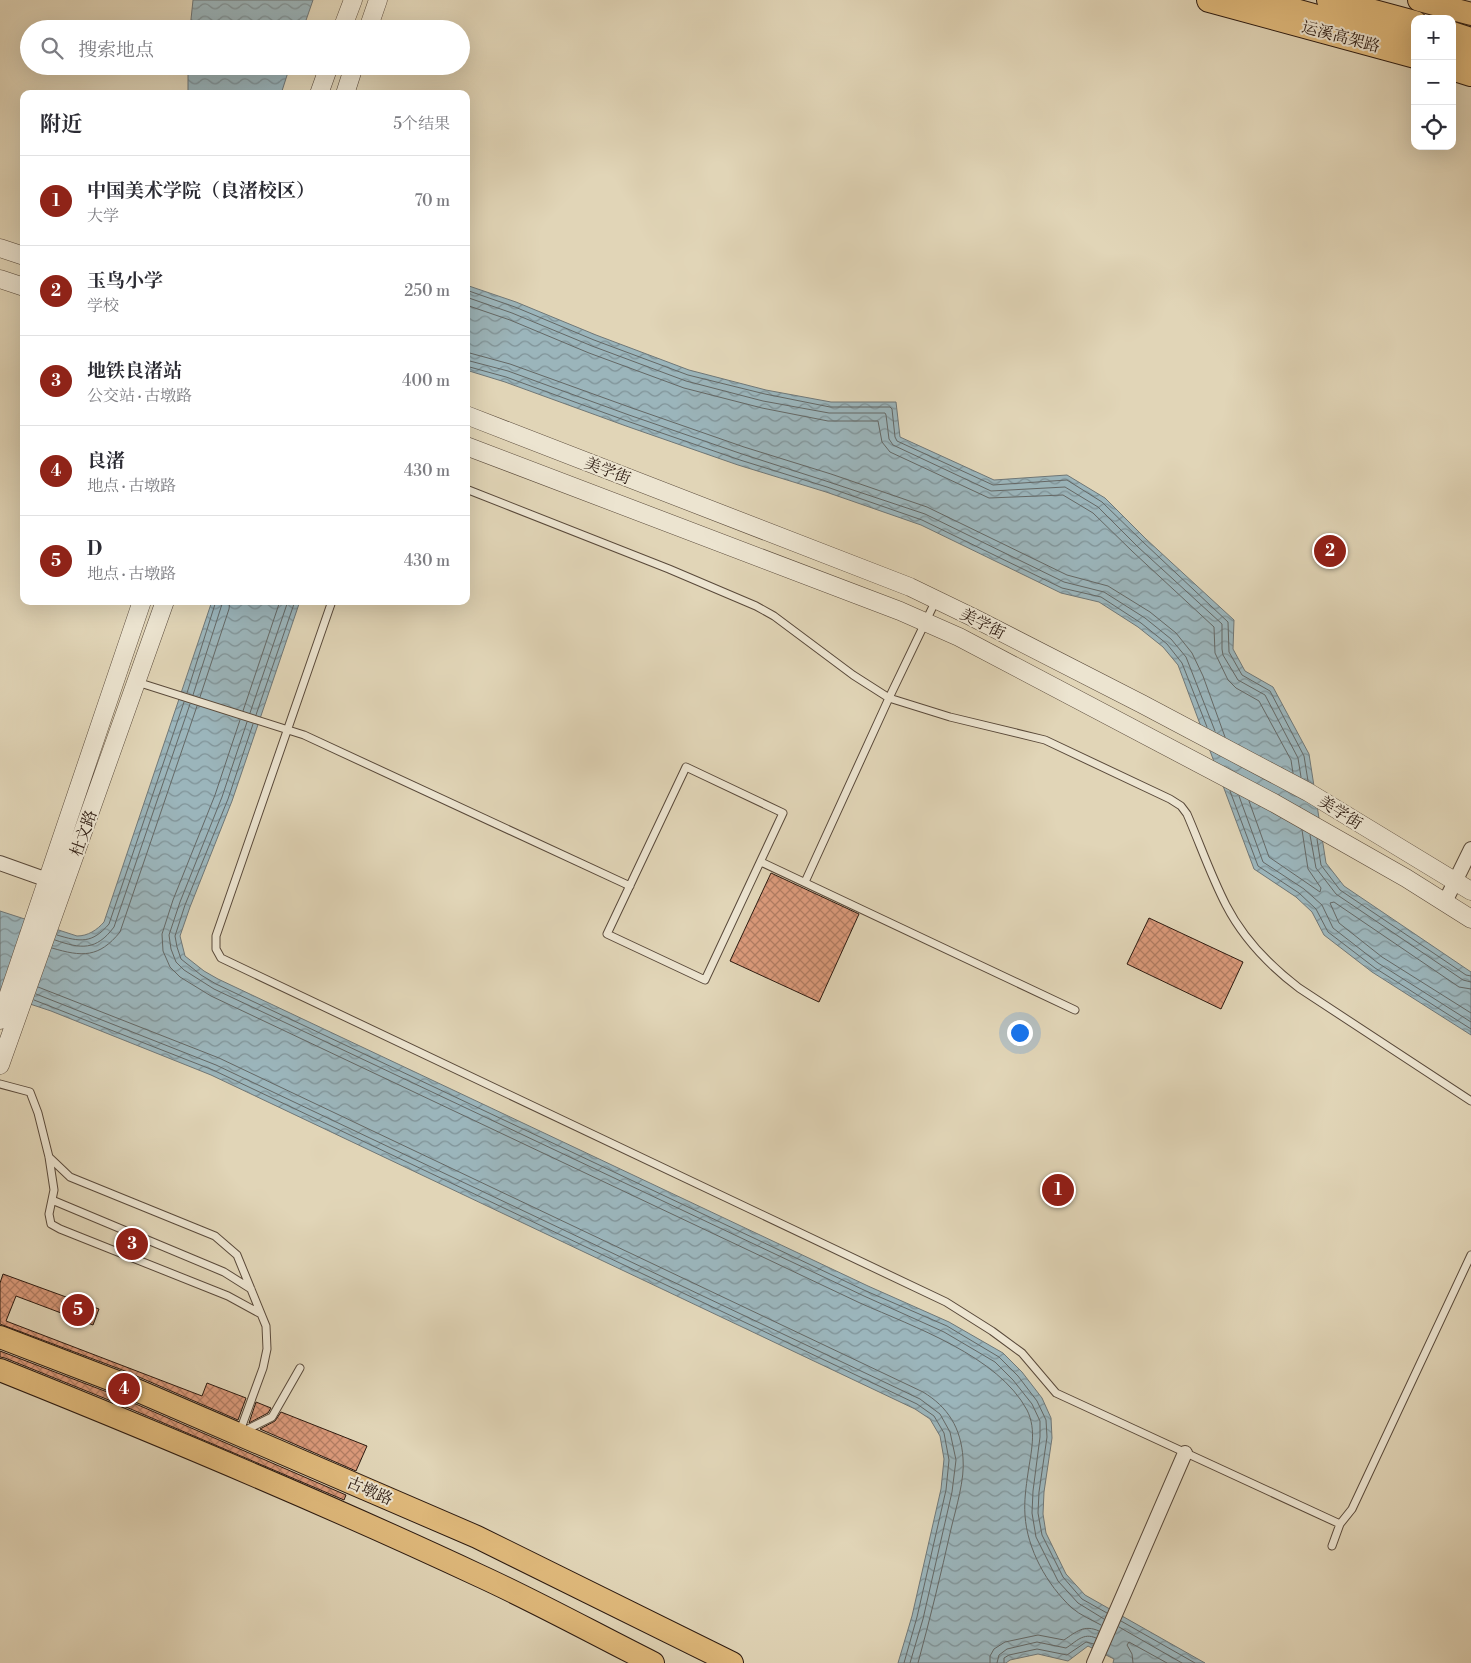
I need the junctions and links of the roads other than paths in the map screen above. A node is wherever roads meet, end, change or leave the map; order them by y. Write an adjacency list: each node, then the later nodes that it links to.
1 (352, 0): 8 (street)
2 (378, 0): 9 (street)
3 (1209, 0): 13 (highway, 运溪高架路)
4 (1259, 0): 14 (main road)
5 (1329, 0): 15 (highway, 运溪高架路)
6 (1419, 0): 7 (main road)
7 (1471, 14)
8 (345, 20)
9 (371, 20)
10 (1456, 34): 12 (highway)
11 (1456, 34): 16 (highway)
12 (1471, 36)
13 (1411, 39)
14 (1411, 39)
15 (1411, 39)
16 (1471, 40)
17 (1456, 54): 18 (main road)
18 (1471, 58)
19 (1456, 69): 20 (highway)
20 (1471, 73)
21 (326, 75): 23 (street)
22 (351, 75): 24 (street)
23 (320, 90)
24 (346, 90)
25 (0, 248): 26 (street)
26 (20, 255)
27 (0, 279): 28 (street)
28 (20, 286)
29 (470, 417): 32 (street, 美学街)
30 (470, 448): 36 (street, 美学街)
31 (470, 491): 38 (lane)
32 (936, 600): 36 (lane); 46 (street, 美学街)
33 (141, 605): 44 (street, 杜文路)
34 (164, 605): 37 (street, 杜文路)
35 (331, 605): 39 (lane)
36 (926, 622): 38 (lane); 48 (street, 美学街)
37 (137, 682): 39 (lane); 44 (street, 杜文路)
38 (889, 698): 43 (lane); 53 (lane)
39 (288, 732): 45 (lane); 63 (lane)
40 (1471, 849): 46 (street)
41 (760, 862): 43 (lane); 45 (lane); 45 (lane)
42 (0, 863): 44 (street)
43 (804, 882): 49 (lane)
44 (56, 883): 47 (street, 杜文路)
45 (630, 886)
46 (1466, 886): 48 (street)
47 (49, 902): 50 (street, 杜文路); 51 (street, 杜文路)
48 (1458, 910)
49 (1075, 1010)
50 (0, 1020)
51 (1, 1061)
52 (0, 1084): 54 (lane)
53 (1471, 1101)
54 (49, 1157): 55 (lane); 57 (lane)
55 (52, 1200): 57 (lane); 58 (lane)
56 (1471, 1255): 64 (lane)
57 (251, 1290): 58 (lane)
58 (261, 1314): 62 (lane)
59 (0, 1337): 62 (main road, 古墩路)
60 (300, 1368): 62 (lane)
61 (0, 1370): 66 (main road, 古墩路)
62 (239, 1433): 67 (main road, 古墩路)
63 (1185, 1452): 64 (lane); 68 (street)
64 (1340, 1524): 65 (lane)
65 (1332, 1546)
66 (652, 1663)
67 (732, 1663)
68 (1094, 1663)

